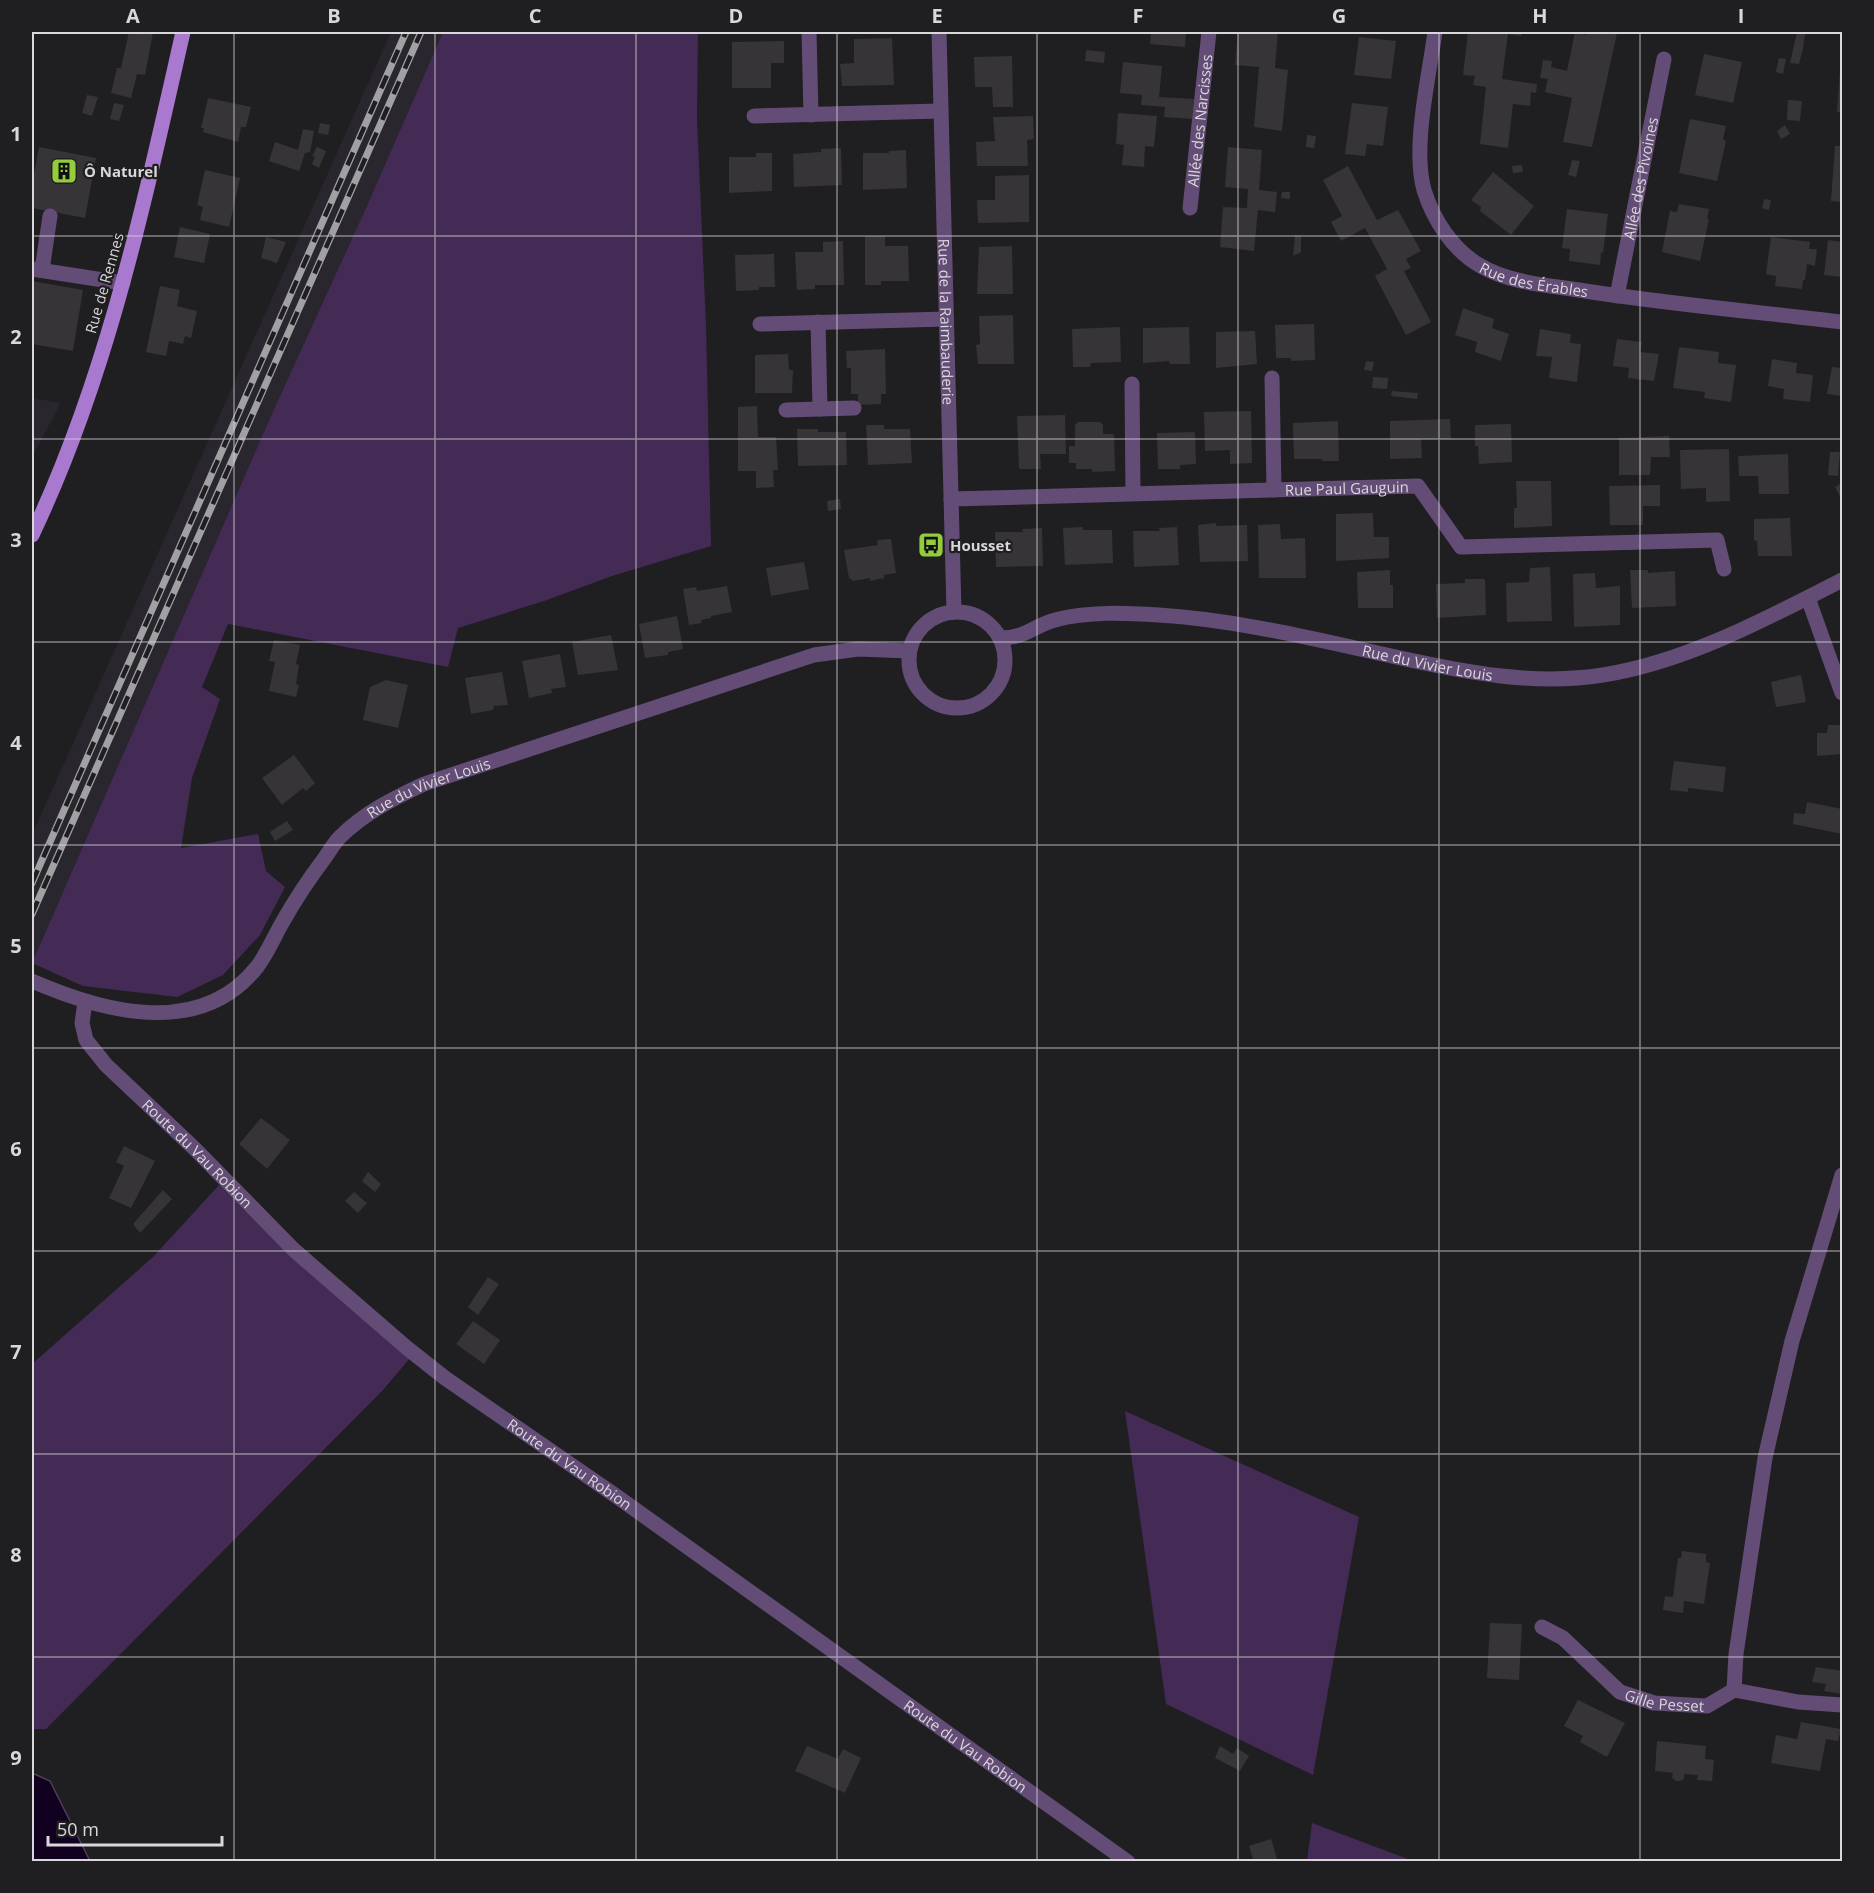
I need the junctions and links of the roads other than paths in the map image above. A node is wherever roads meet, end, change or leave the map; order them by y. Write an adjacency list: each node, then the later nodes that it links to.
1 (183, 32): 13 (main road, Rue de Rennes)
2 (809, 32): 8 (street)
3 (939, 32): 7 (street, Rue de la Raimbauderie)
4 (1209, 32): 10 (street, Allée des Narcisses)
5 (1435, 32): 14 (street, Rue des Érables)
6 (1664, 60): 14 (street, Allée des Pivoines)
7 (940, 111): 8 (street); 15 (street, Rue de la Raimbauderie)
8 (811, 115): 9 (street)
9 (754, 116)
10 (1190, 208)
11 (50, 216): 12 (street)
12 (37, 269): 13 (street)
13 (123, 283): 27 (main road, Rue de Rennes)
14 (1617, 296): 17 (street, Rue des Érables)
15 (946, 319): 16 (street); 26 (street, Rue de la Raimbauderie)
16 (818, 322): 18 (street); 22 (street)
17 (1842, 322)
18 (760, 324)
19 (1272, 378): 24 (street)
20 (1132, 384): 25 (street)
21 (854, 408): 22 (street)
22 (820, 409): 23 (street)
23 (786, 410)
24 (1274, 490): 25 (street, Rue Paul Gauguin); 28 (street, Rue Paul Gauguin)
25 (1133, 493): 26 (street, Rue Paul Gauguin)
26 (951, 499): 31 (street, Rue de la Raimbauderie)
27 (32, 535)
28 (1724, 569)
29 (1842, 580): 30 (street, Rue du Vivier Louis)
30 (1808, 598): 32 (street, Rue du Vivier Louis); 34 (street)
31 (954, 612): 32 (street); 33 (street)
32 (1000, 638): 33 (street)
33 (909, 651): 36 (street, Rue du Vivier Louis)
34 (1842, 693)
35 (32, 981): 36 (street, Rue du Vivier Louis)
36 (85, 1002): 41 (street, Route du Vau Robion)
37 (1842, 1175): 39 (street)
38 (1542, 1627): 39 (street, Gille Pesset)
39 (1734, 1690): 40 (street)
40 (1842, 1705)
41 (1128, 1862)

